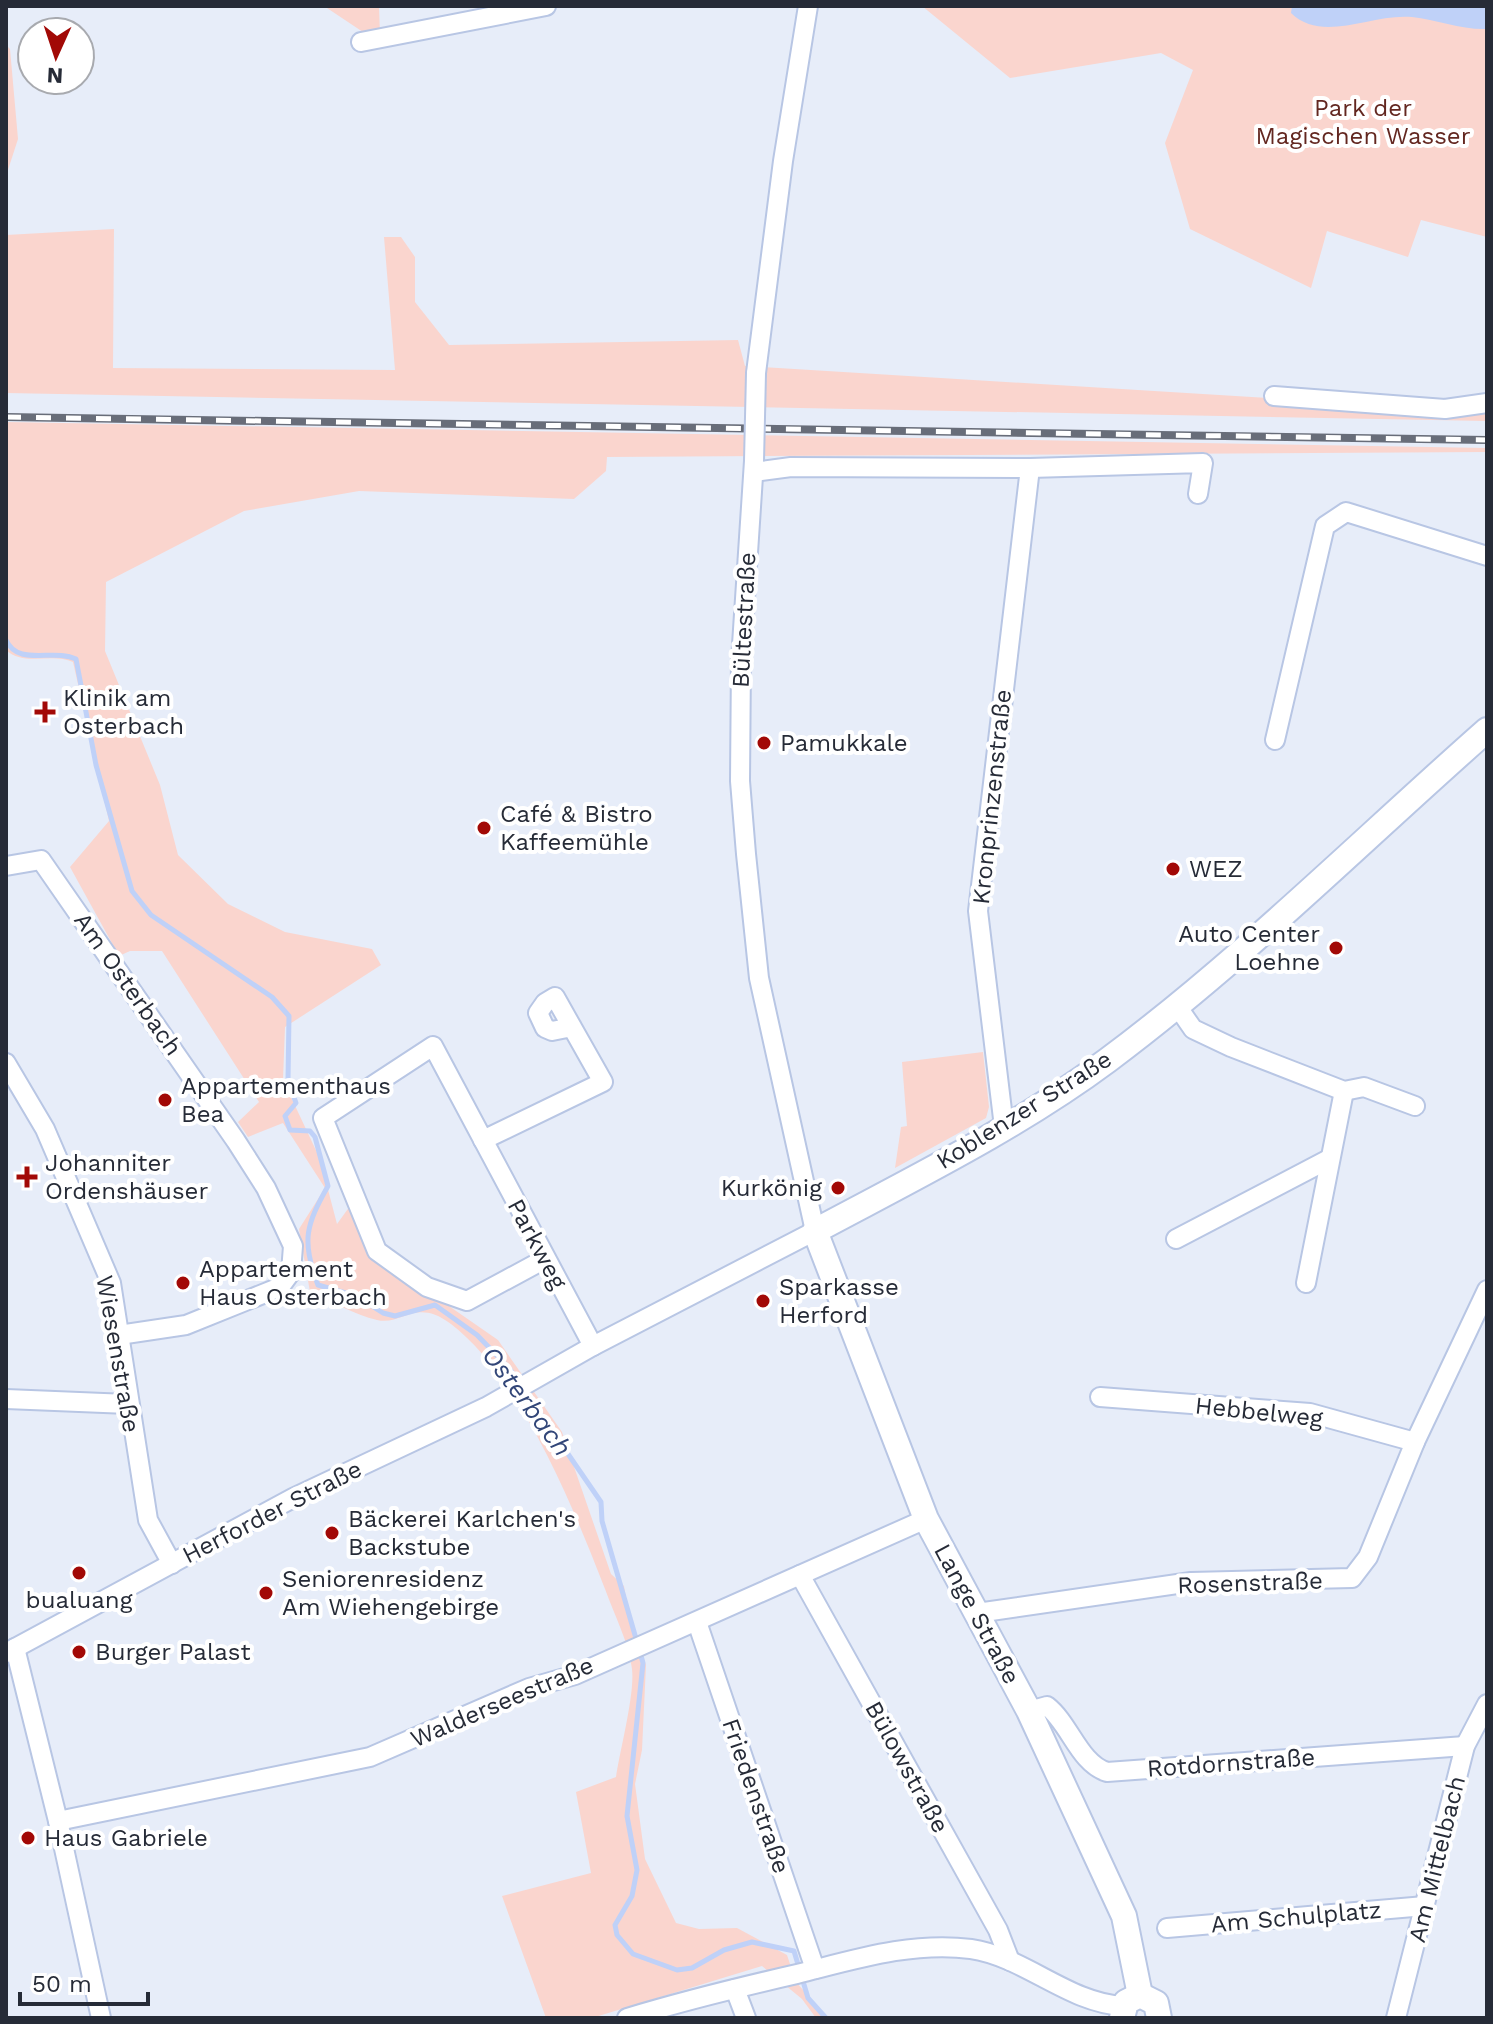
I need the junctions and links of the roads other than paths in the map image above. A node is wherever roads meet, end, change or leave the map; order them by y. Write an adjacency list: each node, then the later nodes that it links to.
1 (546, 6): 3 (street)
2 (808, 6): 6 (street, Bültestraße, bridge)
3 (361, 42)
4 (1274, 396): 5 (street)
5 (1487, 403)
6 (754, 466): 7 (street); 22 (street, Bültestraße)
7 (1030, 468): 8 (street); 19 (street, Kronprinzenstraße)
8 (1198, 494)
9 (1487, 556): 11 (street)
10 (1487, 730): 13 (street, Koblenzer Straße)
11 (1275, 740)
12 (6, 866): 27 (street, Am Osterbach)
13 (1177, 1006): 17 (street); 19 (street, Koblenzer Straße)
14 (572, 1027): 20 (street)
15 (6, 1063): 16 (street, Wiesenstraße)
16 (11, 1081): 27 (street, Wiesenstraße)
17 (1344, 1091): 18 (street); 21 (street)
18 (1415, 1106)
19 (1004, 1127): 22 (street, Koblenzer Straße)
20 (483, 1140): 24 (street, Parkweg); 24 (street, Parkweg)
21 (1329, 1159): 23 (street); 25 (street)
22 (815, 1231): 28 (street, Koblenzer Straße); 34 (street, Lange Straße)
23 (1176, 1239)
24 (545, 1259): 28 (street, Parkweg)
25 (1306, 1283)
26 (1487, 1290): 33 (street, Rosenstraße)
27 (119, 1335): 32 (street, Wiesenstraße)
28 (593, 1346): 29 (street, Koblenzer Straße)
29 (540, 1377): 35 (street, Herforder Straße)
30 (1100, 1397): 33 (street, Hebbelweg)
31 (6, 1399): 32 (street)
32 (128, 1404): 35 (street, Wiesenstraße)
33 (1415, 1442): 37 (street, Rosenstraße)
34 (926, 1519): 36 (street, Walderseestraße); 37 (street, Lange Straße)
35 (172, 1564): 39 (street, Herforder Straße)
36 (800, 1575): 38 (street, Walderseestraße); 46 (street, Bülowstraße)
37 (977, 1613): 41 (street, Lange Straße)
38 (697, 1622): 43 (street, Walderseestraße); 47 (street, Friedenstraße)
39 (10, 1651): 43 (street)
40 (1487, 1704): 42 (street, Am Mittelbach)
41 (1029, 1711): 42 (street, Rotdornstraße); 49 (street, Lange Straße)
42 (1465, 1746): 44 (street, Am Mittelbach)
43 (58, 1821): 50 (street)
44 (1425, 1906): 45 (street, Am Schulplatz); 54 (street, Am Mittelbach)
45 (1167, 1928)
46 (1010, 1961): 47 (street); 49 (street)
47 (809, 1971): 48 (street)
48 (735, 1989): 51 (street); 52 (street)
49 (1128, 2006): 53 (street)
50 (101, 2018)
51 (627, 2018)
52 (746, 2018)
53 (1159, 2018)
54 (1396, 2018)

